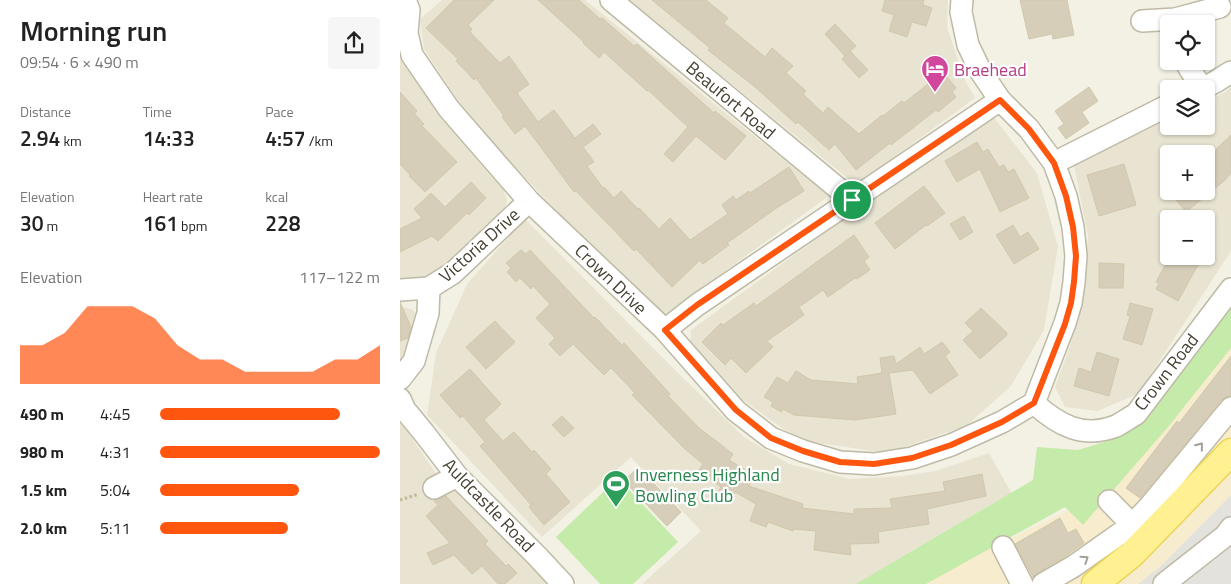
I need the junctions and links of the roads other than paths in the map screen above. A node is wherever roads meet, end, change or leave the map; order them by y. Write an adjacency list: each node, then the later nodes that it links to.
1 (611, 0): 14 (street, Beaufort Road)
2 (962, 0): 10 (street)
3 (411, 3): 13 (street, Crown Drive)
4 (1224, 9): 5 (street)
5 (1200, 15)
6 (1142, 21): 7 (street)
7 (1160, 21)
8 (1231, 72): 9 (street)
9 (1215, 82)
10 (1000, 100): 12 (street); 14 (street)
11 (1160, 110): 12 (street)
12 (1054, 163): 21 (street)
13 (529, 200): 15 (street, Victoria Drive); 18 (street, Crown Drive)
14 (852, 200): 18 (street)
15 (429, 288): 17 (street, Victoria Drive); 19 (street, Victoria Drive)
16 (1231, 289): 21 (street, Crown Road)
17 (400, 290)
18 (665, 330): 21 (street, Crown Drive)
19 (400, 379)
20 (400, 399): 25 (street, Auldcastle Road)
21 (1034, 403)
22 (1231, 408): 30 (street, one-way to 22)
23 (1231, 433): 27 (main road)
24 (1231, 452): 27 (main road)
25 (457, 476): 26 (street); 32 (street, Auldcastle Road)
26 (434, 488)
27 (1191, 493): 30 (main road)
28 (1109, 501): 30 (street)
29 (1231, 528): 36 (street)
30 (1139, 533): 34 (street, one-way to 30); 35 (main road)
31 (1003, 547): 33 (street)
32 (564, 584)
33 (1022, 584)
34 (1043, 584)
35 (1095, 584)
36 (1164, 584)

